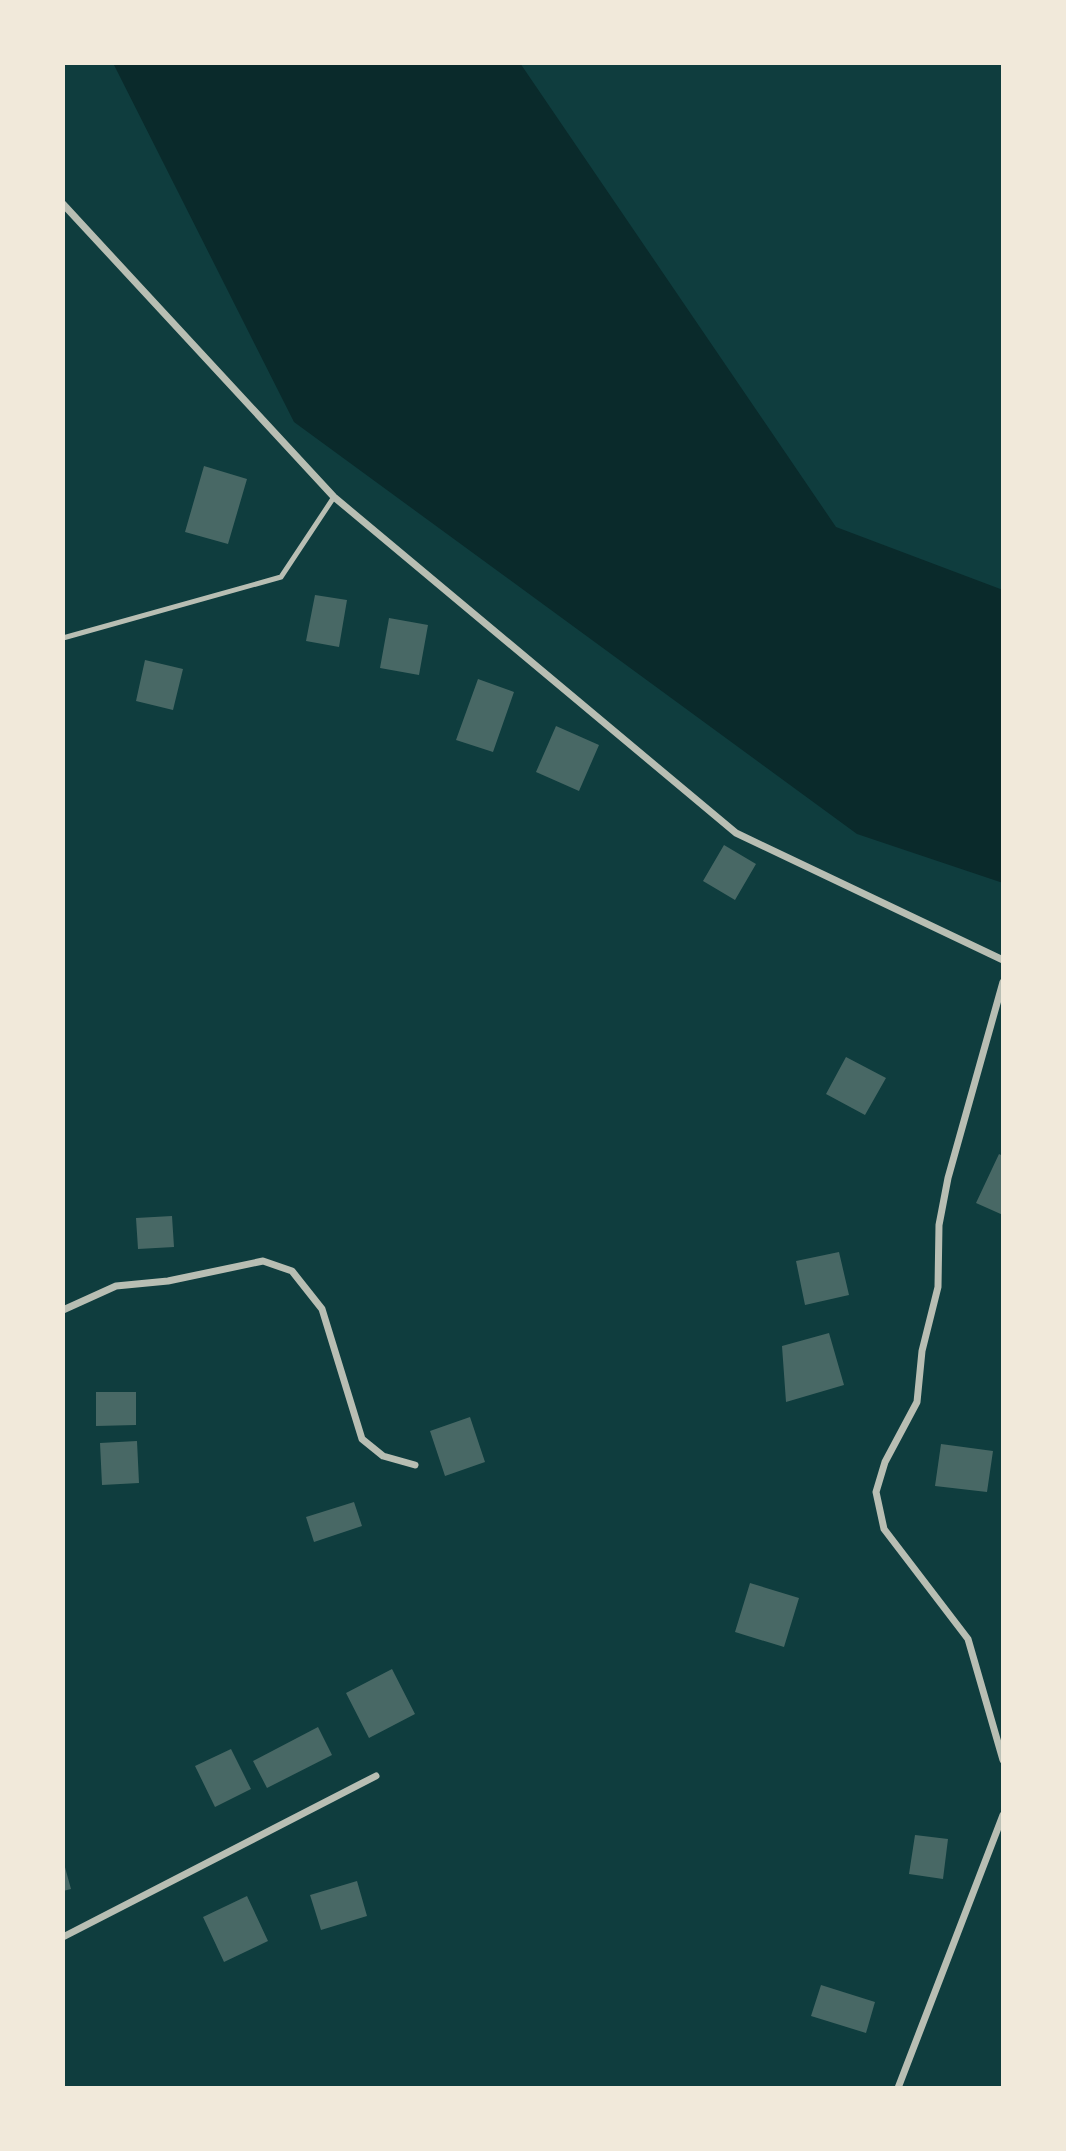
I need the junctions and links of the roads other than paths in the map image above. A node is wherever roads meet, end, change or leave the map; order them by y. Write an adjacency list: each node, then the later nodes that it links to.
1 (63, 204): 2 (street)
2 (334, 497): 3 (lane); 4 (street)
3 (63, 638)
4 (1003, 960)
5 (1003, 982): 8 (street)
6 (63, 1310): 7 (street)
7 (415, 1465)
8 (1003, 1760)
9 (376, 1776): 11 (street)
10 (1003, 1815): 12 (street)
11 (63, 1937)
12 (898, 2088)

